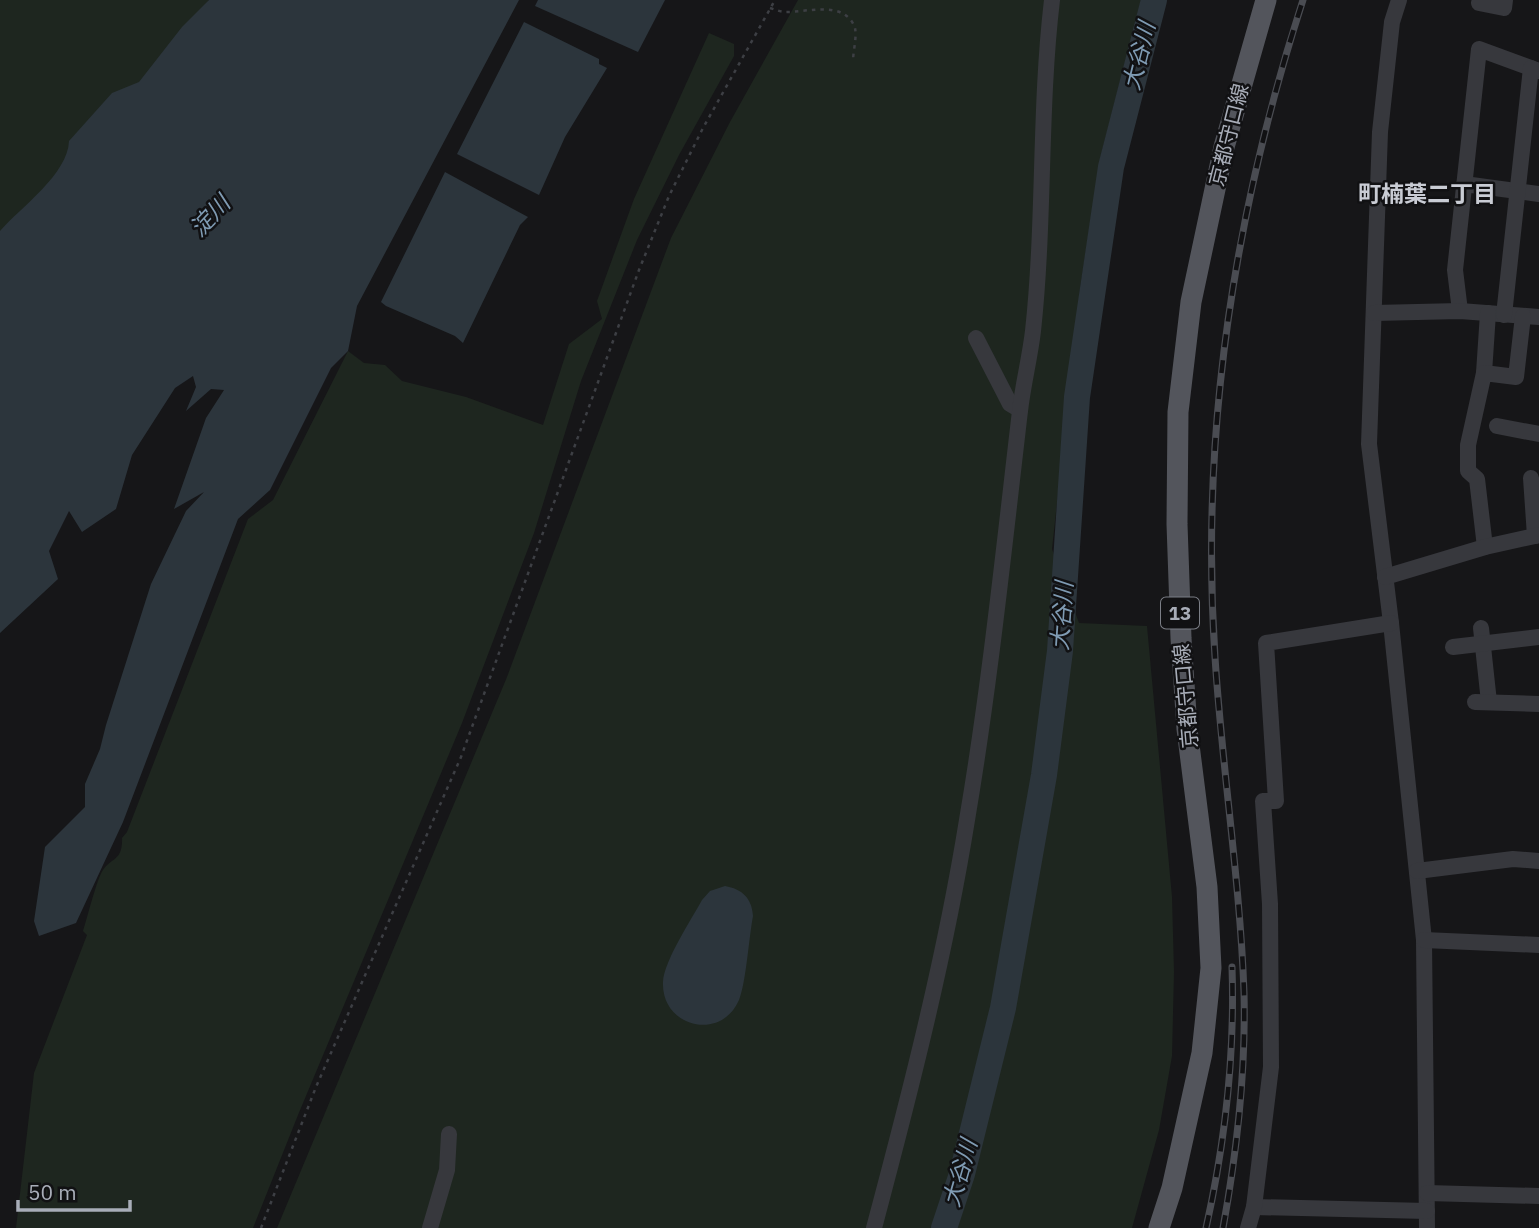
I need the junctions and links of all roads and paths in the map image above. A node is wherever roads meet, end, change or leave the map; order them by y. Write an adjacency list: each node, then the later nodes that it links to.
1 (775, 0): 7 (path)
2 (1052, 0): 19 (street)
3 (1266, 0): 43 (main road, 京都守口線 / 13)
4 (1399, 0): 14 (street)
5 (1505, 0): 6 (street)
6 (1479, 4)
7 (771, 8): 8 (path); 40 (path)
8 (853, 61)
9 (1535, 70): 10 (street); 11 (street)
10 (1464, 184): 11 (street); 13 (street)
11 (1518, 191): 12 (street); 15 (street)
12 (1539, 194)
13 (1460, 311): 14 (street); 15 (street)
14 (1374, 313): 25 (street)
15 (1496, 314): 16 (street); 18 (street)
16 (1531, 317): 18 (street)
17 (976, 338): 19 (street)
18 (1484, 373): 24 (street)
19 (1020, 410): 42 (street)
20 (1508, 423): 21 (street)
21 (1539, 433)
22 (1531, 478): 23 (street)
23 (1537, 536): 24 (street)
24 (1485, 547): 25 (street)
25 (1385, 577): 26 (street)
26 (1391, 623): 32 (street); 38 (street)
27 (1482, 636): 28 (street); 29 (street); 30 (street)
28 (1539, 637)
29 (1453, 647)
30 (1539, 704)
31 (1539, 861): 32 (street)
32 (1417, 871): 33 (street)
33 (1424, 940): 34 (street); 36 (street)
34 (1539, 945)
35 (449, 1134): 41 (street)
36 (1427, 1194): 37 (street); 39 (street)
37 (1539, 1196)
38 (1254, 1207): 39 (street); 44 (street)
39 (1427, 1211): 45 (street)
40 (261, 1228)
41 (429, 1228)
42 (874, 1228)
43 (1159, 1228)
44 (1248, 1228)
45 (1427, 1228)

